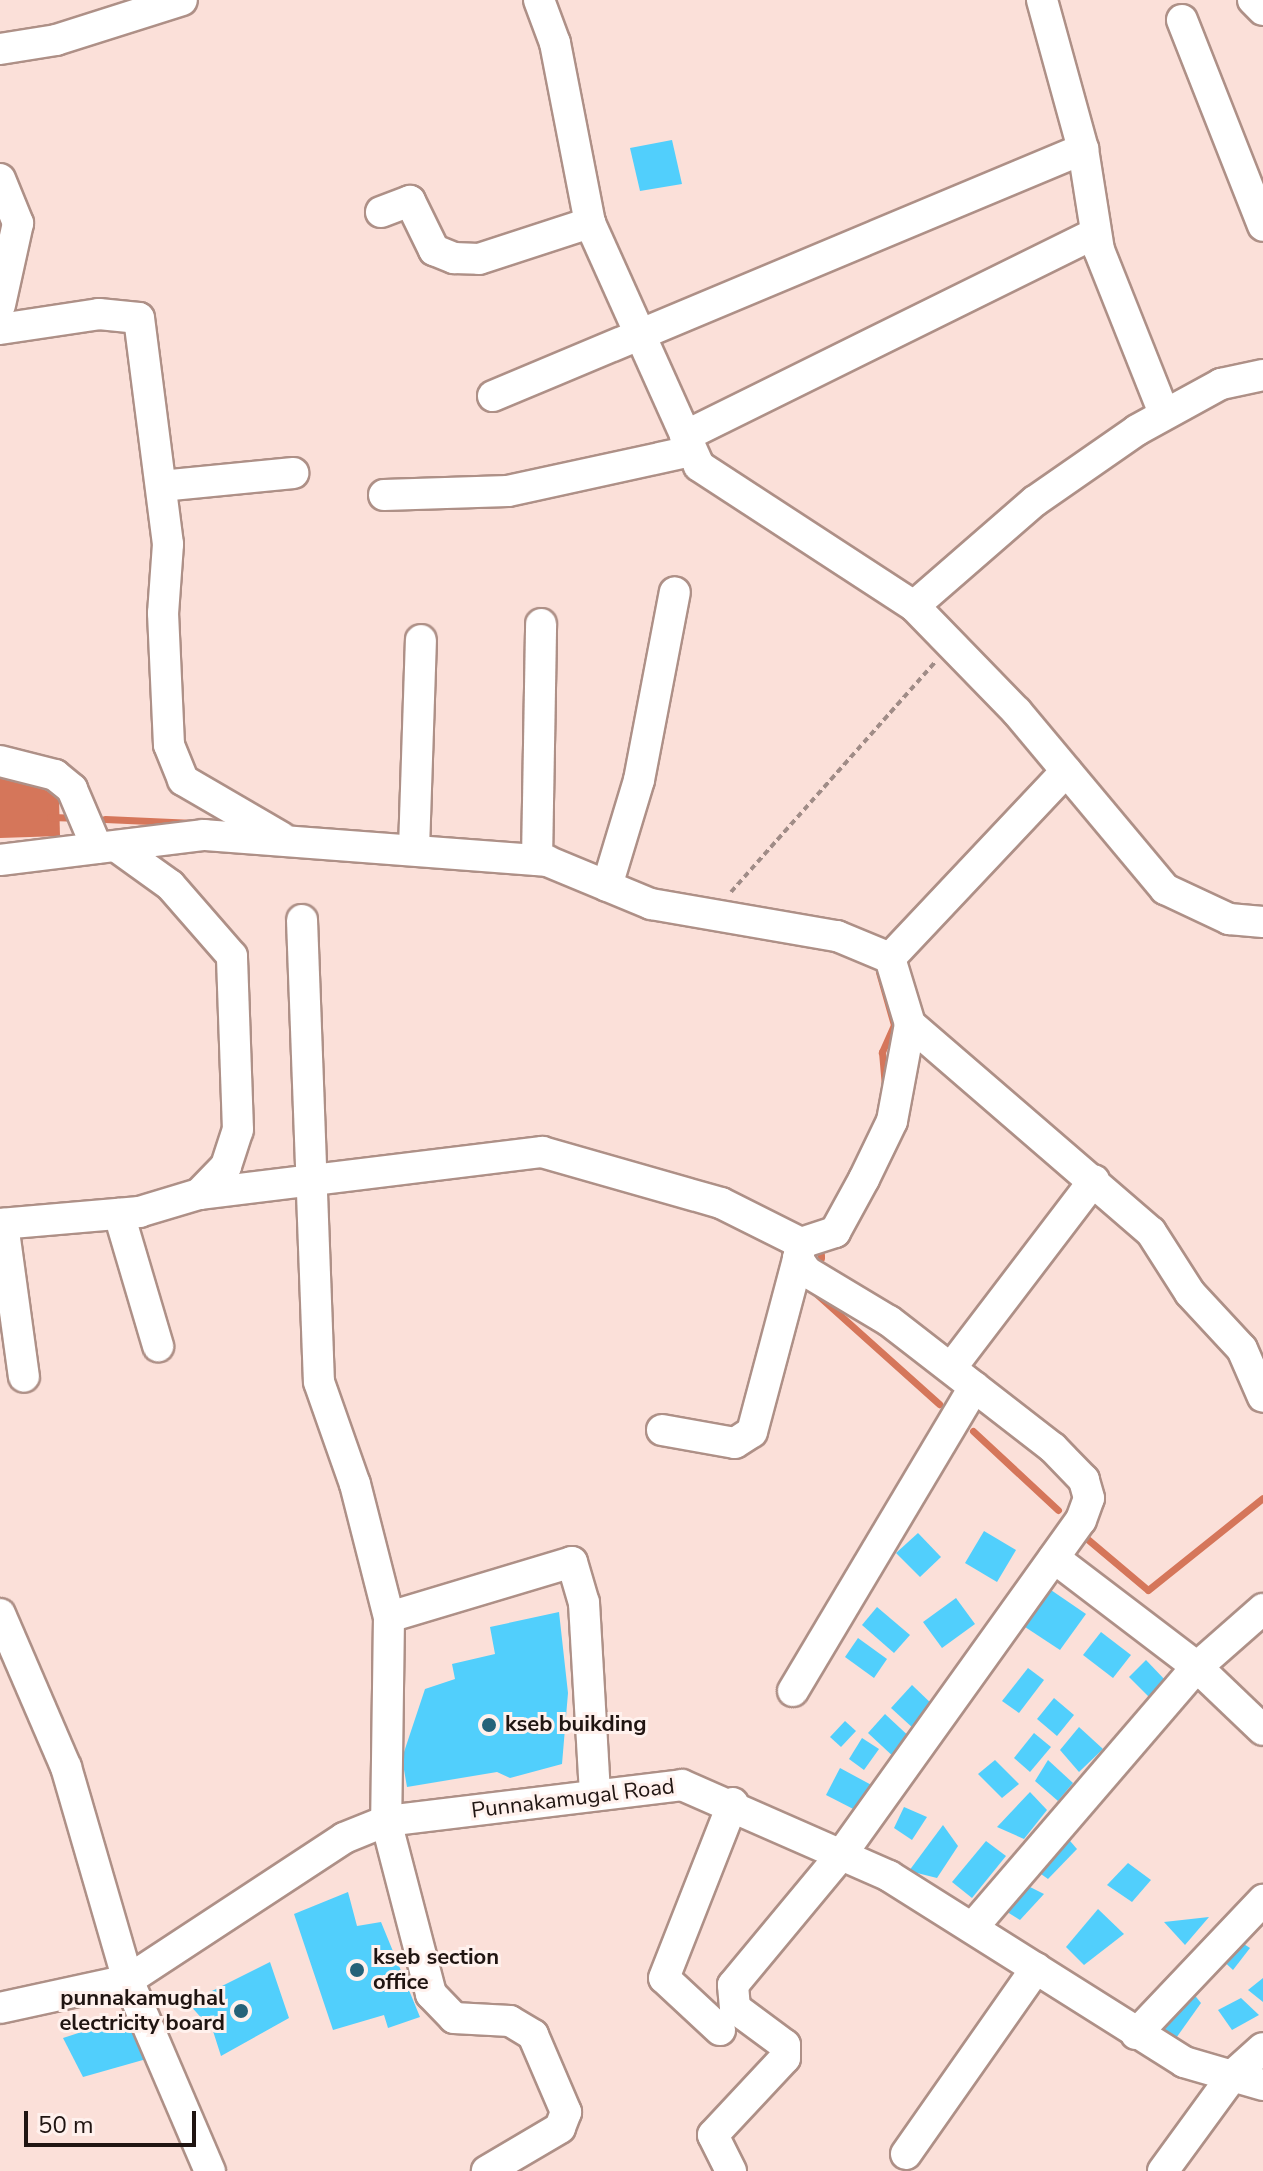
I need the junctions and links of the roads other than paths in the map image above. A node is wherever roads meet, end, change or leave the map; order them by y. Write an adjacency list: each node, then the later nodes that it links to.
1 (182, 0): 7 (street)
2 (539, 0): 11 (street)
3 (1042, 0): 8 (street)
4 (1253, 0): 5 (street)
5 (1263, 10)
6 (1182, 20): 12 (street)
7 (0, 49)
8 (1083, 149): 13 (street); 16 (street)
9 (0, 179): 14 (street)
10 (381, 212): 11 (street)
11 (590, 223): 16 (street)
12 (1263, 226)
13 (1096, 233): 19 (street); 20 (street)
14 (0, 305)
15 (0, 329): 22 (street)
16 (636, 338): 18 (street); 20 (street)
17 (1263, 375): 19 (street)
18 (493, 396)
19 (1164, 413): 25 (street)
20 (688, 443): 23 (street); 25 (street)
21 (293, 473): 22 (street)
22 (161, 486): 30 (street)
23 (384, 495)
24 (675, 592): 35 (street)
25 (914, 606): 29 (street)
26 (541, 624): 34 (street)
27 (421, 640): 32 (street)
28 (0, 761): 31 (street)
29 (1066, 771): 37 (street); 38 (street)
30 (287, 841): 31 (street); 32 (street)
31 (107, 848): 33 (street); 42 (street)
32 (414, 849): 34 (street)
33 (0, 860)
34 (537, 860): 35 (street)
35 (607, 886): 38 (street)
36 (302, 920): 40 (street)
37 (1263, 922)
38 (890, 958): 39 (street)
39 (910, 1024): 41 (street); 45 (street)
40 (312, 1178): 42 (street); 45 (street); 54 (street)
41 (1094, 1180): 48 (street); 49 (street)
42 (199, 1194): 43 (street)
43 (119, 1214): 44 (street); 46 (street)
44 (1, 1224): 47 (street)
45 (800, 1251): 48 (street); 50 (street)
46 (158, 1346)
47 (24, 1377)
48 (962, 1377): 51 (street); 56 (street)
49 (1263, 1397)
50 (662, 1430)
51 (1054, 1558): 55 (street); 61 (street)
52 (1263, 1609): 55 (street)
53 (0, 1614): 65 (street)
54 (389, 1617): 58 (street); 60 (street)
55 (1197, 1667): 57 (street); 63 (street)
56 (793, 1691)
57 (1263, 1730)
58 (595, 1794): 59 (street, Punnakamugal Road); 60 (street, Punnakamugal Road)
59 (733, 1803): 61 (street, Punnakamugal Road); 67 (street)
60 (386, 1821): 65 (street, Punnakamugal Road); 74 (street)
61 (841, 1855): 63 (street, Punnakamugal Road); 75 (street)
62 (1263, 1900): 68 (street)
63 (973, 1927): 64 (street, Punnakamugal Road)
64 (1036, 1968): 68 (street, Punnakamugal Road); 72 (street)
65 (128, 1980): 66 (street, Punnakamugal Road); 73 (street)
66 (0, 2008)
67 (720, 2030)
68 (1136, 2034): 70 (street, Punnakamugal Road)
69 (1263, 2048): 70 (street)
70 (1233, 2075): 71 (street, Punnakamugal Road); 76 (street)
71 (1263, 2085)
72 (906, 2154)
73 (210, 2171)
74 (487, 2171)
75 (731, 2171)
76 (1163, 2171)

